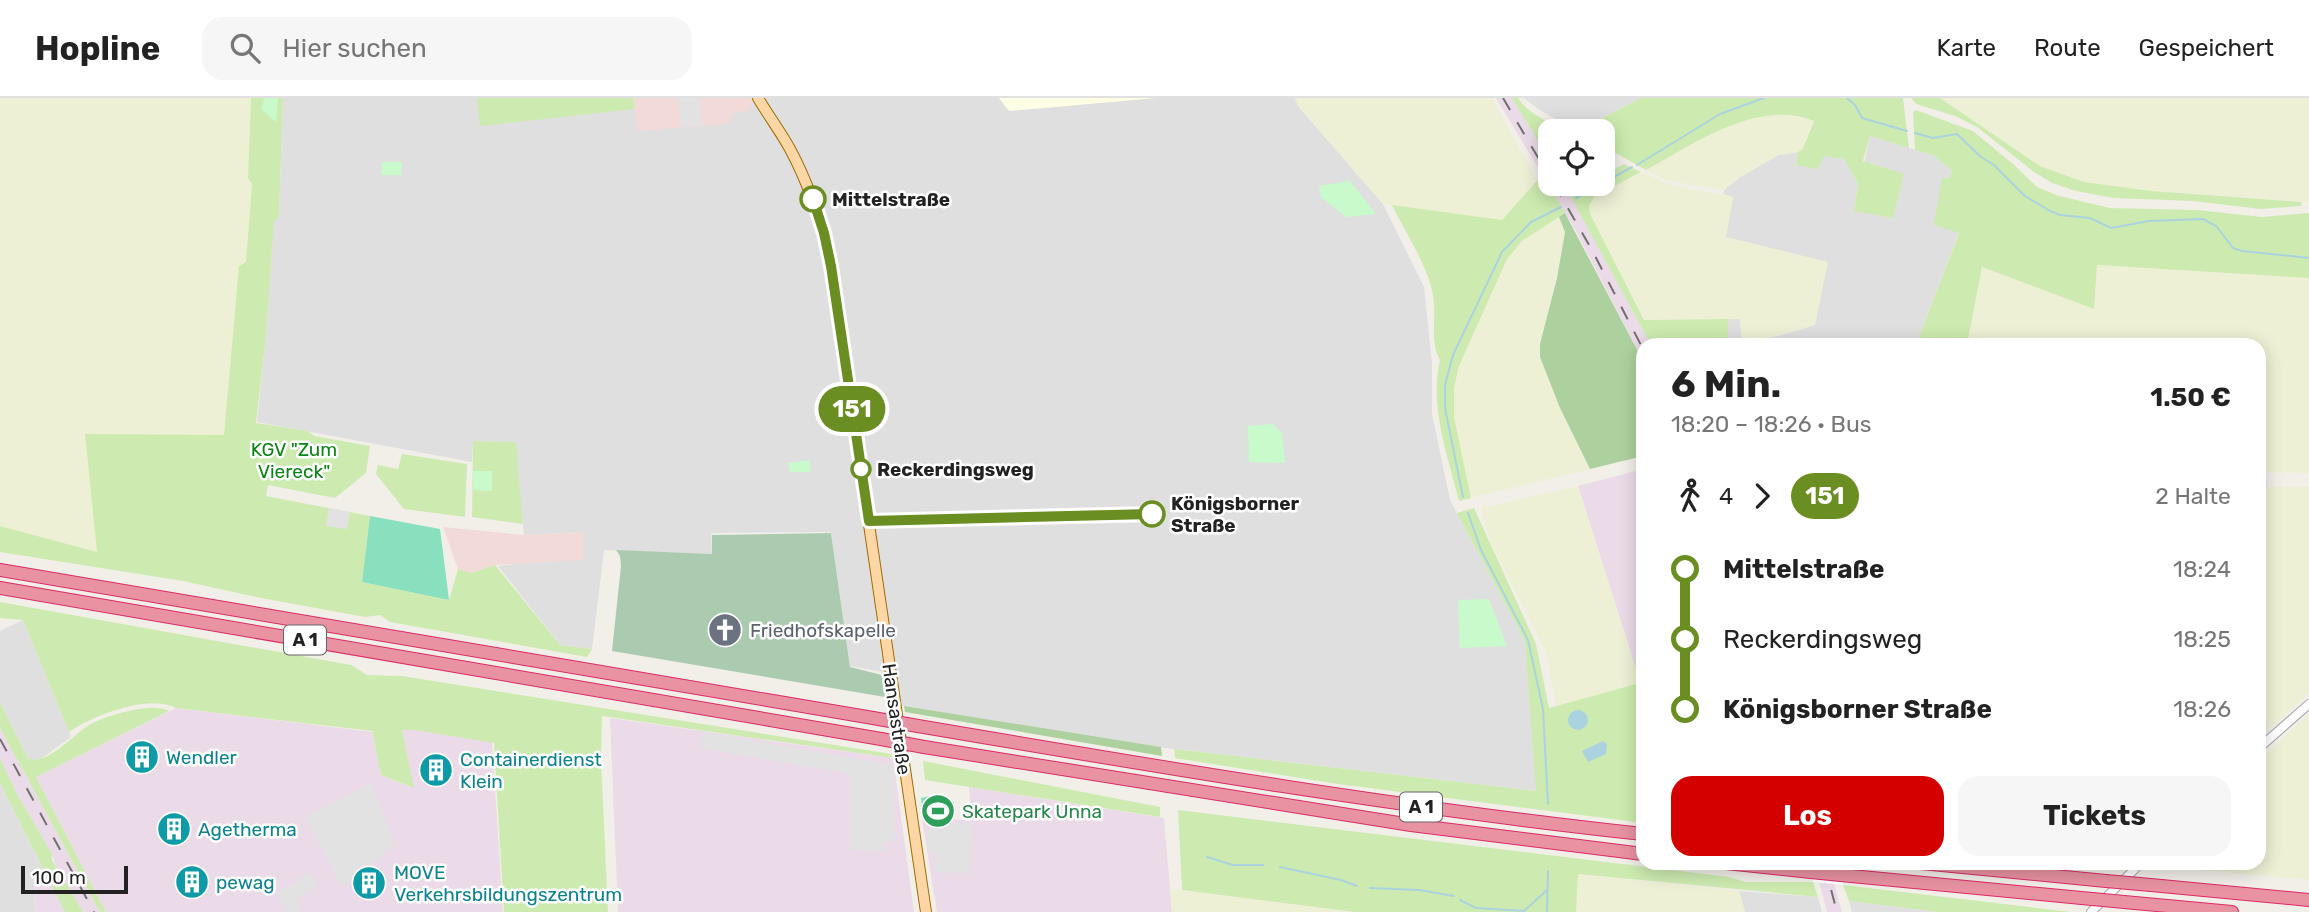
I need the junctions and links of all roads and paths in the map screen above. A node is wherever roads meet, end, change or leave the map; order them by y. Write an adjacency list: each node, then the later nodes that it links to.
1 (758, 98): 13 (main road, Hansastraße)
2 (0, 570): 6 (highway, A 1, bridge)
3 (0, 589): 7 (highway, A 1, bridge)
4 (2309, 704): 5 (street)
5 (2266, 742)
6 (1636, 833)
7 (1636, 853)
8 (1792, 870): 12 (highway, bridge)
9 (1993, 870): 11 (highway, bridge)
10 (2133, 870): 12 (street)
11 (2309, 900)
12 (2092, 905): 14 (highway, bridge)
13 (926, 912)
14 (2232, 912)

